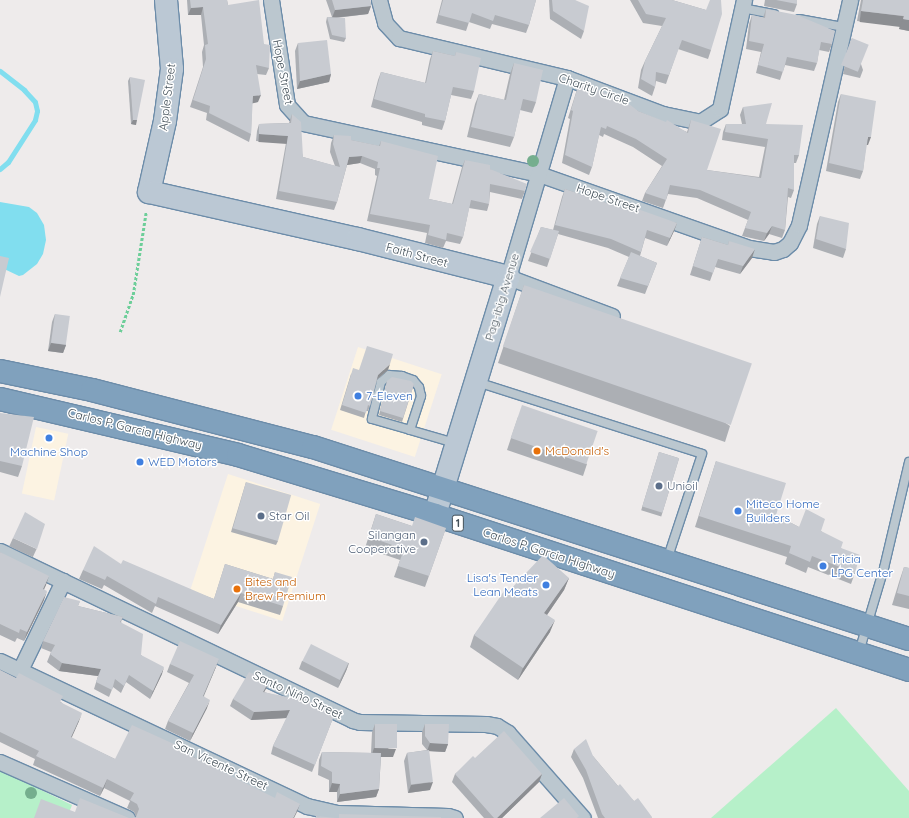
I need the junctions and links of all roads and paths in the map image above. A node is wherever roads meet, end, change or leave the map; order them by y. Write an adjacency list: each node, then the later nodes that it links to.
1 (166, 0): 9 (street, Apple Street)
2 (271, 0): 8 (street, Hope Street)
3 (379, 0): 7 (street, Charity Circle)
4 (850, 0): 6 (street, Hope Street)
5 (743, 4): 6 (lane); 7 (street, Charity Circle)
6 (844, 27): 8 (street, Hope Street)
7 (567, 78): 8 (street, Pag-ibig Avenue)
8 (539, 174): 10 (street, Pag-ibig Avenue)
9 (149, 192): 10 (street, Faith Street); 12 (path)
10 (508, 277): 11 (street, Faith Street); 14 (street, Pag-ibig Avenue)
11 (627, 321)
12 (120, 332)
13 (0, 371): 16 (highway, 1)
14 (476, 382): 18 (street, Pag-ibig Avenue); 24 (lane)
15 (0, 399): 19 (highway, Carlos P. Garcia Highway / 1)
16 (243, 428): 19 (highway); 21 (highway, 1)
17 (410, 430): 17 (lane); 18 (lane)
18 (456, 443): 21 (street, Pag-ibig Avenue)
19 (238, 455): 22 (highway, Carlos P. Garcia Highway / 1)
20 (909, 462): 27 (lane)
21 (442, 488): 22 (street, Pag-ibig Avenue); 24 (highway, 1)
22 (435, 515): 26 (highway, Carlos P. Garcia Highway / 1)
23 (0, 551): 25 (street, Santo Niño Street)
24 (662, 559): 26 (highway); 27 (highway, 1)
25 (63, 581): 31 (street); 36 (street, Santo Niño Street)
26 (647, 585): 29 (highway, Carlos P. Garcia Highway / 1)
27 (868, 625): 28 (highway, 1); 29 (lane)
28 (909, 639)
29 (858, 654): 32 (highway, Carlos P. Garcia Highway / 1)
30 (0, 660): 31 (street, San Vicente Street)
31 (20, 670): 35 (street, San Vicente Street)
32 (909, 670)
33 (0, 762): 34 (street)
34 (121, 817)
35 (455, 818)
36 (583, 818)

